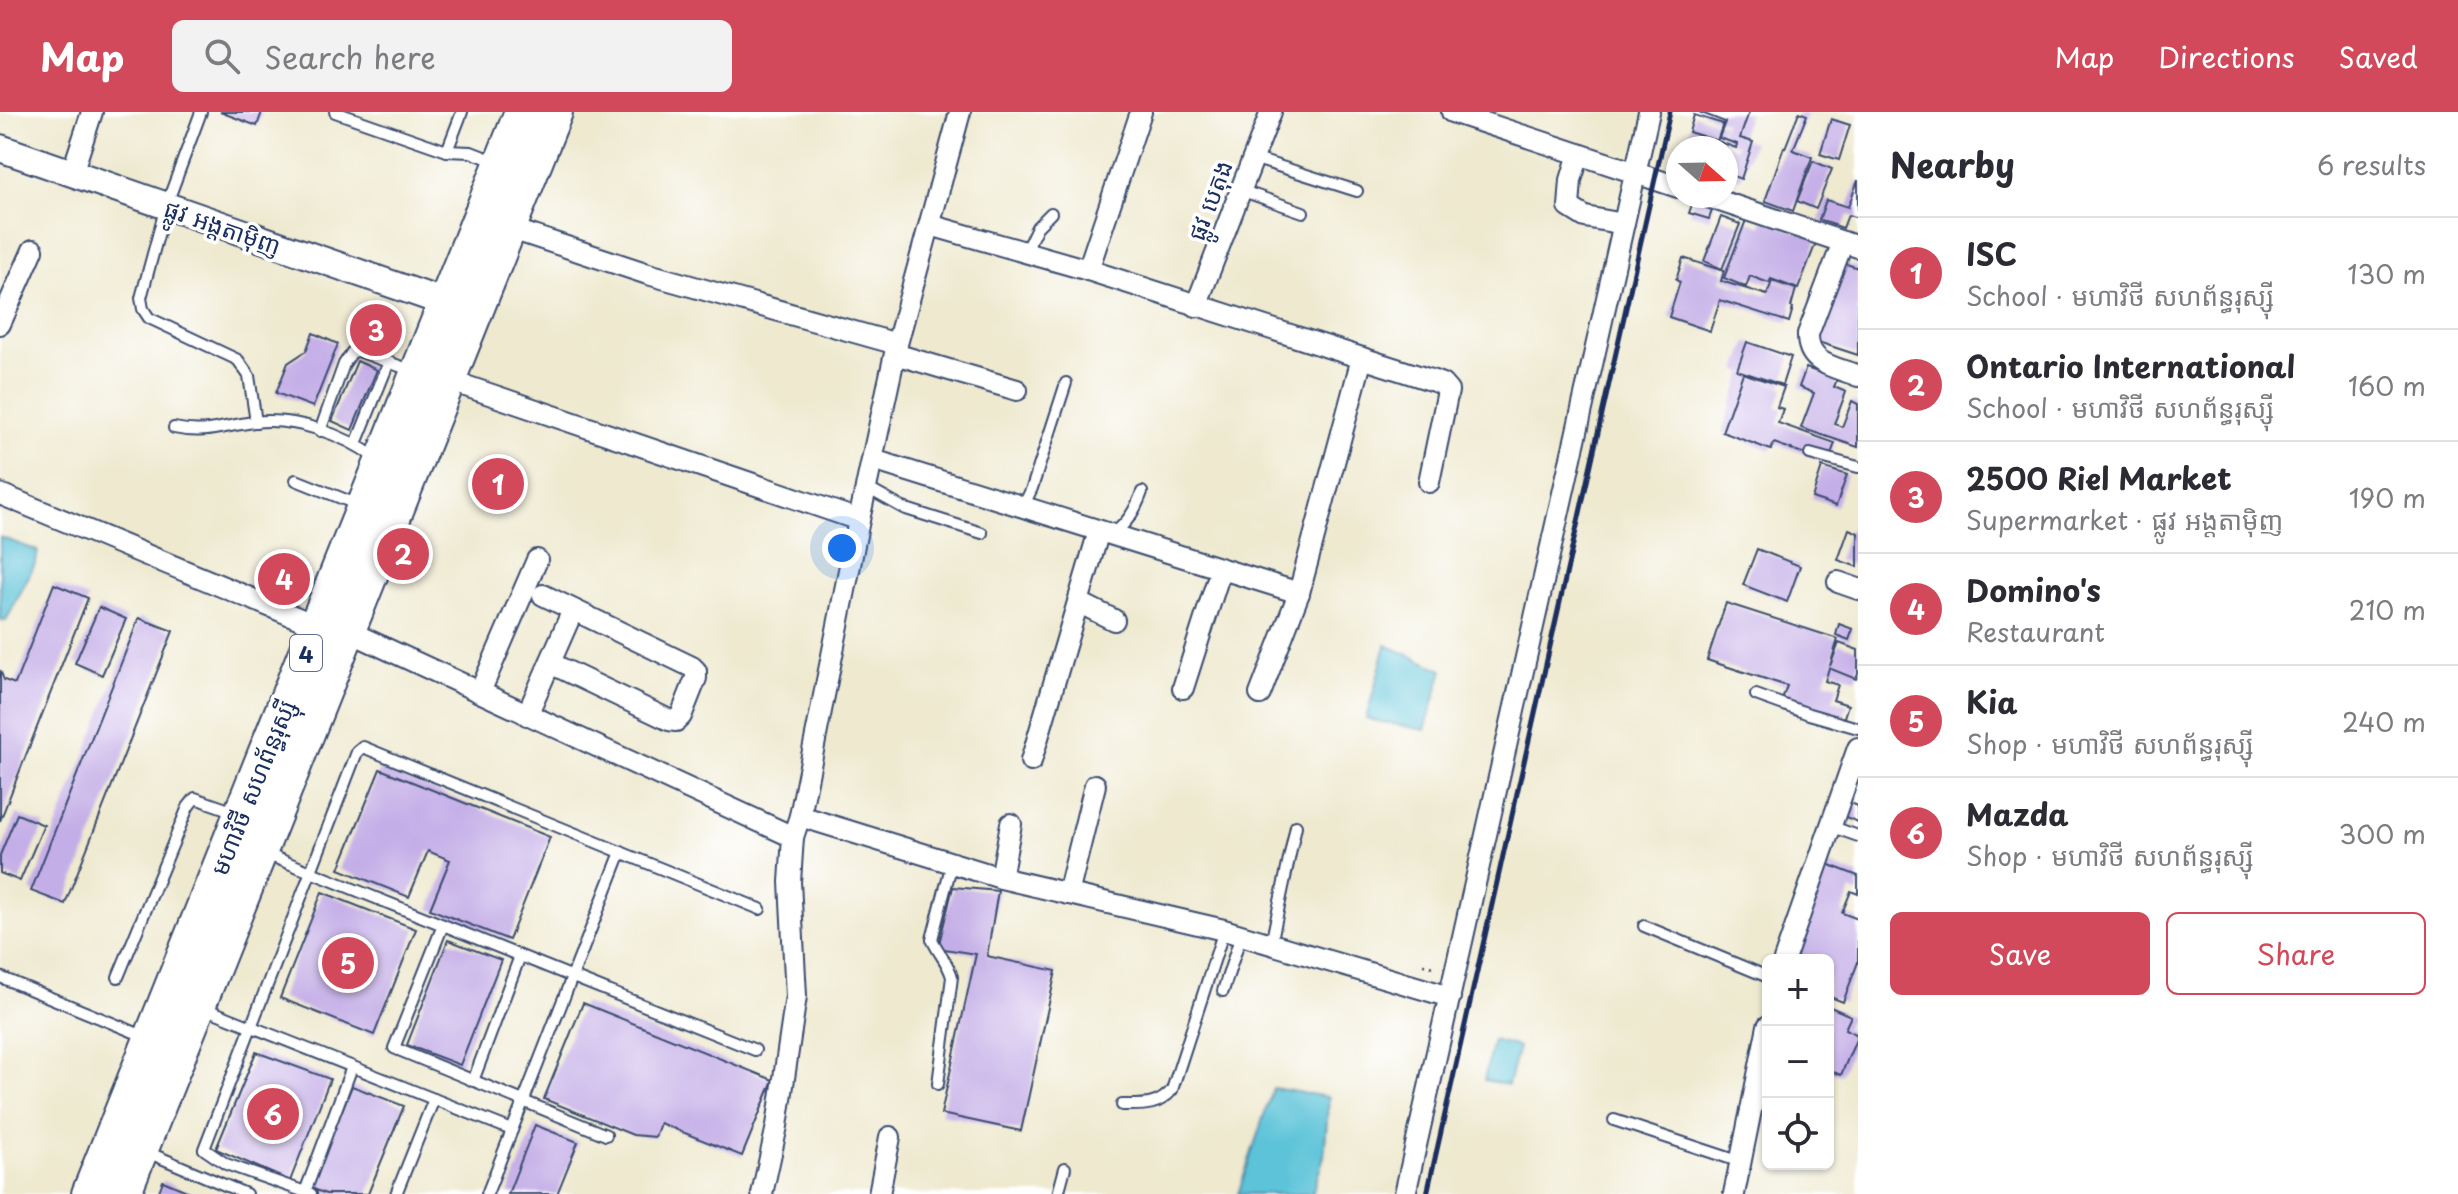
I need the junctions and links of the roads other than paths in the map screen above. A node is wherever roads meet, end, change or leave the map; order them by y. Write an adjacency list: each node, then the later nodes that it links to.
1 (92, 112): 17 (street)
2 (201, 112): 22 (lane)
3 (335, 112): 13 (lane)
4 (462, 112): 13 (lane)
5 (522, 112): 16 (highway, មហាវិថី សហព័ន្ធរុស្ស៊ី / 4)
6 (555, 112): 28 (highway, មហាវិថី សហព័ន្ធរុស្ស៊ី / 4)
7 (960, 112): 27 (street)
8 (1141, 112): 32 (street)
9 (1271, 112): 15 (street, ផ្លូវ បេតុង)
10 (1452, 112): 14 (street)
11 (1649, 112): 18 (street)
12 (0, 148): 17 (street, ផ្លូវ អង្តតាម៉ិញ)
13 (447, 151): 16 (lane)
14 (1579, 154): 18 (street); 26 (street)
15 (1253, 158): 20 (street, ផ្លូវ បេតុង); 21 (lane)
16 (501, 164): 33 (highway, មហាវិថី សហព័ន្ធរុស្ស៊ី / 4)
17 (72, 173): 22 (street, ផ្លូវ អង្តតាម៉ិញ)
18 (1635, 173): 19 (street); 26 (street)
19 (1666, 183)
20 (1240, 190): 24 (lane); 34 (street, ផ្លូវ បេតុង)
21 (1357, 191)
22 (166, 206): 33 (street, ផ្លូវ អង្តតាម៉ិញ); 42 (lane)
23 (1738, 207): 29 (street)
24 (1303, 212)
25 (1051, 213): 31 (lane)
26 (1624, 224): 101 (street)
27 (930, 225): 31 (street); 36 (street)
28 (509, 228): 36 (street); 38 (highway, មហាវិថី សហព័ន្ធរុស្ស៊ី / 4)
29 (1850, 245): 39 (street)
30 (33, 250): 35 (street)
31 (1025, 252): 32 (street)
32 (1088, 270): 34 (street)
33 (446, 303): 38 (highway, មហាវិថី សហព័ន្ធរុស្ស៊ី / 4)
34 (1196, 306): 37 (street)
35 (0, 324)
36 (896, 349): 41 (street); 47 (street)
37 (1362, 358): 50 (street); 61 (street)
38 (418, 372): 44 (lane); 46 (highway, មហាវិថី សហព័ន្ធរុស្ស៊ី / 4); 56 (street)
39 (1858, 376)
40 (1066, 383): 54 (lane)
41 (1017, 390)
42 (256, 422): 43 (lane); 44 (lane)
43 (174, 428)
44 (320, 431): 46 (lane)
45 (1810, 454): 48 (lane)
46 (383, 460): 55 (highway, មហាវិថី សហព័ន្ធរុស្ស៊ី / 4)
47 (873, 460): 51 (street); 54 (street)
48 (1858, 467)
49 (296, 480): 55 (lane)
50 (1429, 482)
51 (867, 488): 56 (street); 57 (lane)
52 (1142, 492): 58 (lane)
53 (0, 494): 66 (street)
54 (1023, 507): 58 (street)
55 (378, 513): 66 (highway, មហាវិថី សហព័ន្ធរុស្ស៊ី / 4)
56 (859, 520): 77 (street)
57 (982, 533)
58 (1105, 533): 60 (street); 63 (street)
59 (537, 560): 69 (street)
60 (1221, 569): 61 (street); 68 (street)
61 (1299, 593): 70 (street)
62 (543, 595): 64 (street)
63 (1078, 602): 65 (street); 75 (street)
64 (573, 610): 67 (street); 67 (street)
65 (1114, 620)
66 (332, 628): 69 (street); 81 (highway, មហាវិថី សហព័ន្ធរុស្ស៊ី / 4)
67 (550, 663): 72 (street)
68 (1183, 688)
69 (480, 692): 72 (street)
70 (1260, 694)
71 (1756, 695): 73 (lane)
72 (527, 715): 83 (street)
73 (1858, 728)
74 (1858, 748): 80 (street)
75 (1031, 761)
76 (1095, 785): 88 (street)
77 (800, 816): 83 (street); 85 (street)
78 (1011, 824): 87 (street)
79 (1296, 826): 93 (lane)
80 (1830, 826): 82 (lane); 94 (street)
81 (244, 835): 86 (lane); 98 (lane); 102 (highway, មហាវិថី សហព័ន្ធរុស្ស៊ី / 4); 104 (highway, មហាវិថី សហព័ន្ធរុស្ស៊ី / 4)
82 (1858, 836)
83 (793, 837): 126 (street)
84 (621, 852): 86 (lane); 89 (lane); 99 (lane)
85 (952, 863): 87 (street); 109 (lane)
86 (311, 872): 90 (lane); 103 (lane)
87 (1001, 878): 88 (street)
88 (1068, 894): 92 (street)
89 (760, 909)
90 (443, 925): 95 (lane); 108 (lane)
91 (1644, 926): 96 (lane)
92 (1233, 933): 93 (street); 100 (lane); 112 (lane)
93 (1271, 944): 101 (street)
94 (1786, 954)
95 (520, 956): 99 (lane); 108 (lane)
96 (1762, 975)
97 (0, 977): 104 (lane)
98 (118, 977)
99 (572, 977): 105 (lane); 111 (lane)
100 (1223, 991)
101 (1450, 997): 129 (street)
102 (198, 1006): 103 (lane); 104 (highway, មហាវិថី សហព័ន្ធរុស្ស៊ី / 4)
103 (251, 1027): 107 (lane); 120 (lane)
104 (166, 1045): 117 (highway, មហាវិថី សហព័ន្ធរុស្ស៊ី / 4); 121 (highway, មហាវិថី សហព័ន្ធរុស្ស៊ី / 4)
105 (755, 1050)
106 (1762, 1056): 118 (street)
107 (352, 1067): 110 (lane); 120 (lane)
108 (473, 1081): 111 (lane)
109 (938, 1084)
110 (434, 1099): 114 (lane); 124 (lane)
111 (523, 1101): 114 (lane); 115 (lane)
112 (1122, 1105)
113 (1614, 1120): 118 (lane)
114 (512, 1130): 125 (lane)
115 (606, 1135)
116 (890, 1137): 127 (street)
117 (141, 1149): 122 (highway, មហាវិថី សហព័ន្ធរុស្ស៊ី / 4); 123 (lane)
118 (1741, 1163): 130 (street)
119 (1065, 1168): 128 (lane)
120 (308, 1193)
121 (89, 1194)
122 (123, 1194)
123 (246, 1194)
124 (396, 1194)
125 (487, 1194)
126 (762, 1194)
127 (879, 1194)
128 (1058, 1194)
129 (1405, 1194)
130 (1734, 1194)

